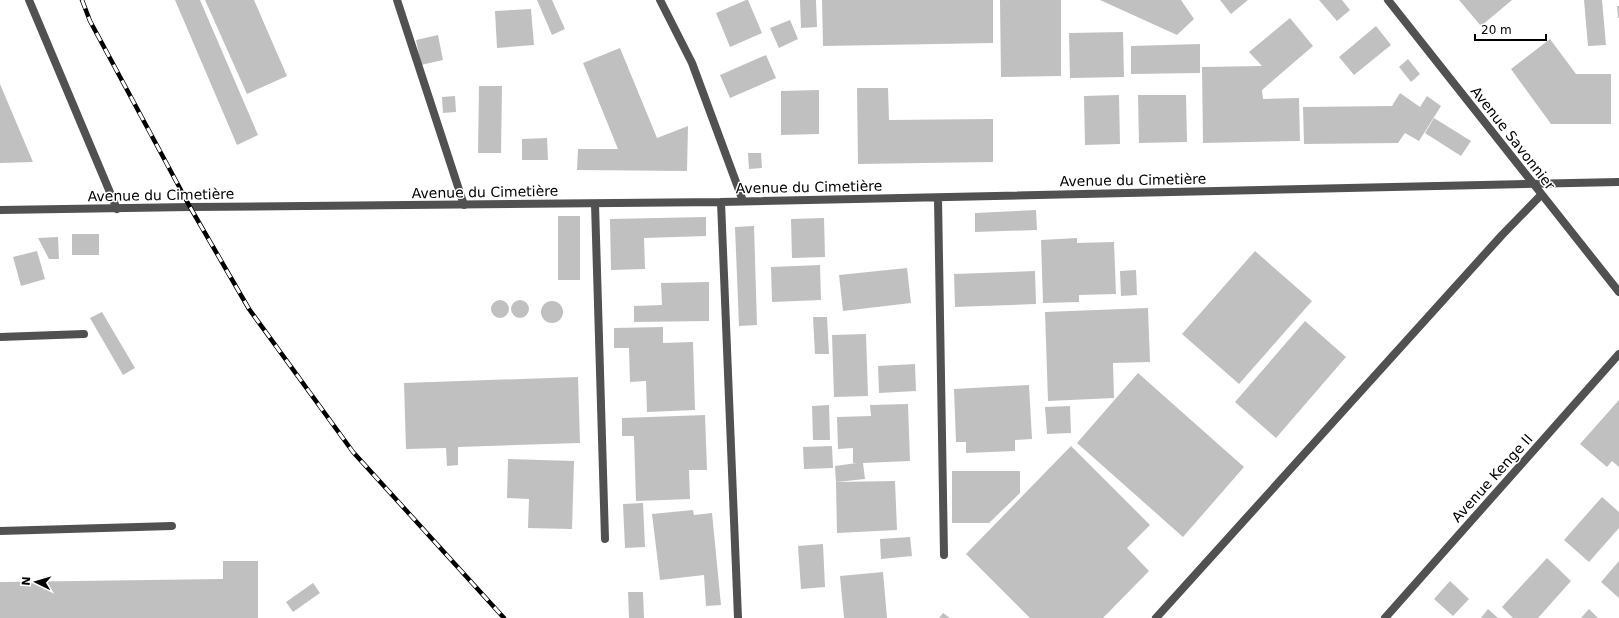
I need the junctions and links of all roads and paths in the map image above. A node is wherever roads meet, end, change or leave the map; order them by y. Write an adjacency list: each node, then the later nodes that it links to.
1 (29, 0): 13 (street)
2 (397, 0): 12 (street)
3 (660, 0): 9 (street)
4 (1388, 0): 6 (street, Avenue Savonnier)
5 (1619, 182): 6 (street, Avenue du Cimetière)
6 (1532, 184): 7 (street, Avenue Savonnier); 8 (street, Avenue du Cimetière)
7 (1541, 194): 15 (street, Avenue Savonnier); 24 (street)
8 (938, 198): 9 (street, Avenue du Cimetière); 22 (street)
9 (743, 201): 10 (street, Avenue du Cimetière)
10 (721, 202): 11 (street, Avenue du Cimetière); 23 (street)
11 (595, 204): 12 (street, Avenue du Cimetière); 21 (street)
12 (464, 205): 13 (street, Avenue du Cimetière)
13 (117, 209): 14 (street, Avenue du Cimetière)
14 (0, 210)
15 (1619, 292)
16 (84, 334): 17 (street)
17 (0, 337)
18 (1619, 354): 25 (street, Avenue Kenge II)
19 (172, 526): 20 (street)
20 (0, 531)
21 (605, 539)
22 (944, 554)
23 (738, 618)
24 (1156, 618)
25 (1385, 618)

